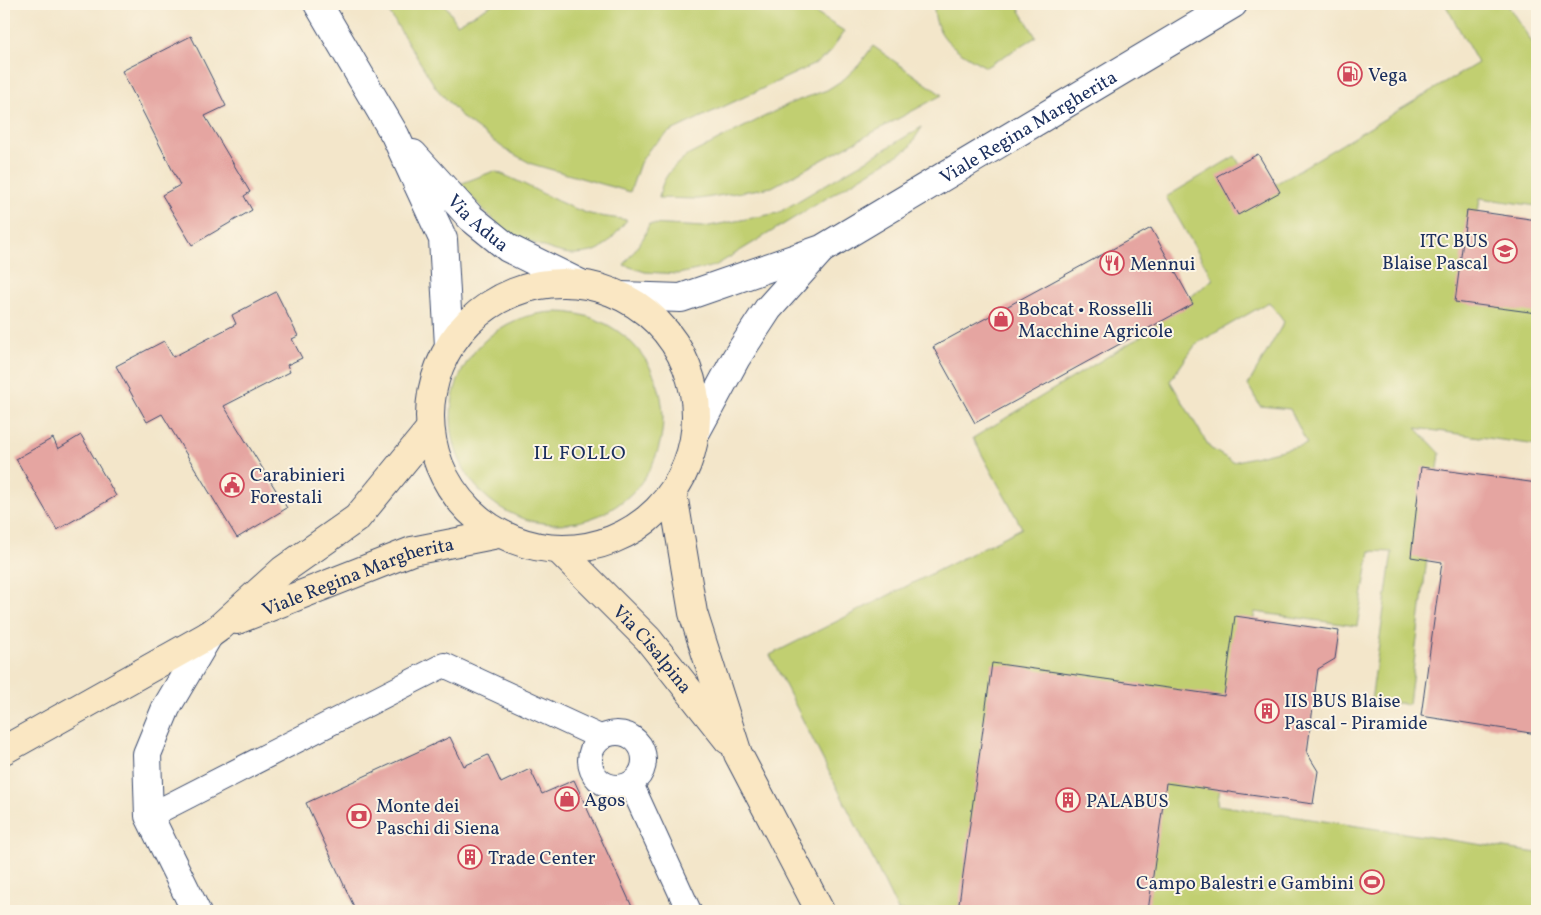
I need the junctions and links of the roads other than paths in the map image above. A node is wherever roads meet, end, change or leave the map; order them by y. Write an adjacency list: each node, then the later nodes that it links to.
1 (318, 4): 3 (street, Via Adua)
2 (1233, 4): 4 (street, Viale Regina Margherita)
3 (396, 135): 5 (street, Via Adua); 7 (street, Via Adua)
4 (822, 249): 6 (street, Viale Regina Margherita); 9 (street, Viale Regina Margherita)
5 (582, 284): 6 (main road, Viale Regina Margherita); 7 (main road, Viale Regina Margherita)
6 (621, 296): 9 (main road, Viale Regina Margherita)
7 (449, 346): 8 (main road, Viale Regina Margherita)
8 (430, 429): 11 (main road, Viale Regina Margherita); 13 (main road, Viale Regina Margherita)
9 (697, 430): 10 (main road, Viale Regina Margherita)
10 (674, 494): 12 (main road, Viale Regina Margherita); 16 (main road, Via Cisalpina)
11 (498, 534): 12 (main road, Viale Regina Margherita); 13 (main road, Viale Regina Margherita)
12 (560, 551): 16 (main road, Via Cisalpina)
13 (214, 631): 15 (main road, Viale Regina Margherita); 18 (street)
14 (602, 738): 17 (lane); 17 (lane); 18 (lane)
15 (4, 750)
16 (738, 754): 21 (main road, Via Cisalpina)
17 (631, 784): 20 (lane)
18 (149, 816): 19 (street)
19 (196, 911)
20 (689, 911)
21 (820, 911)

